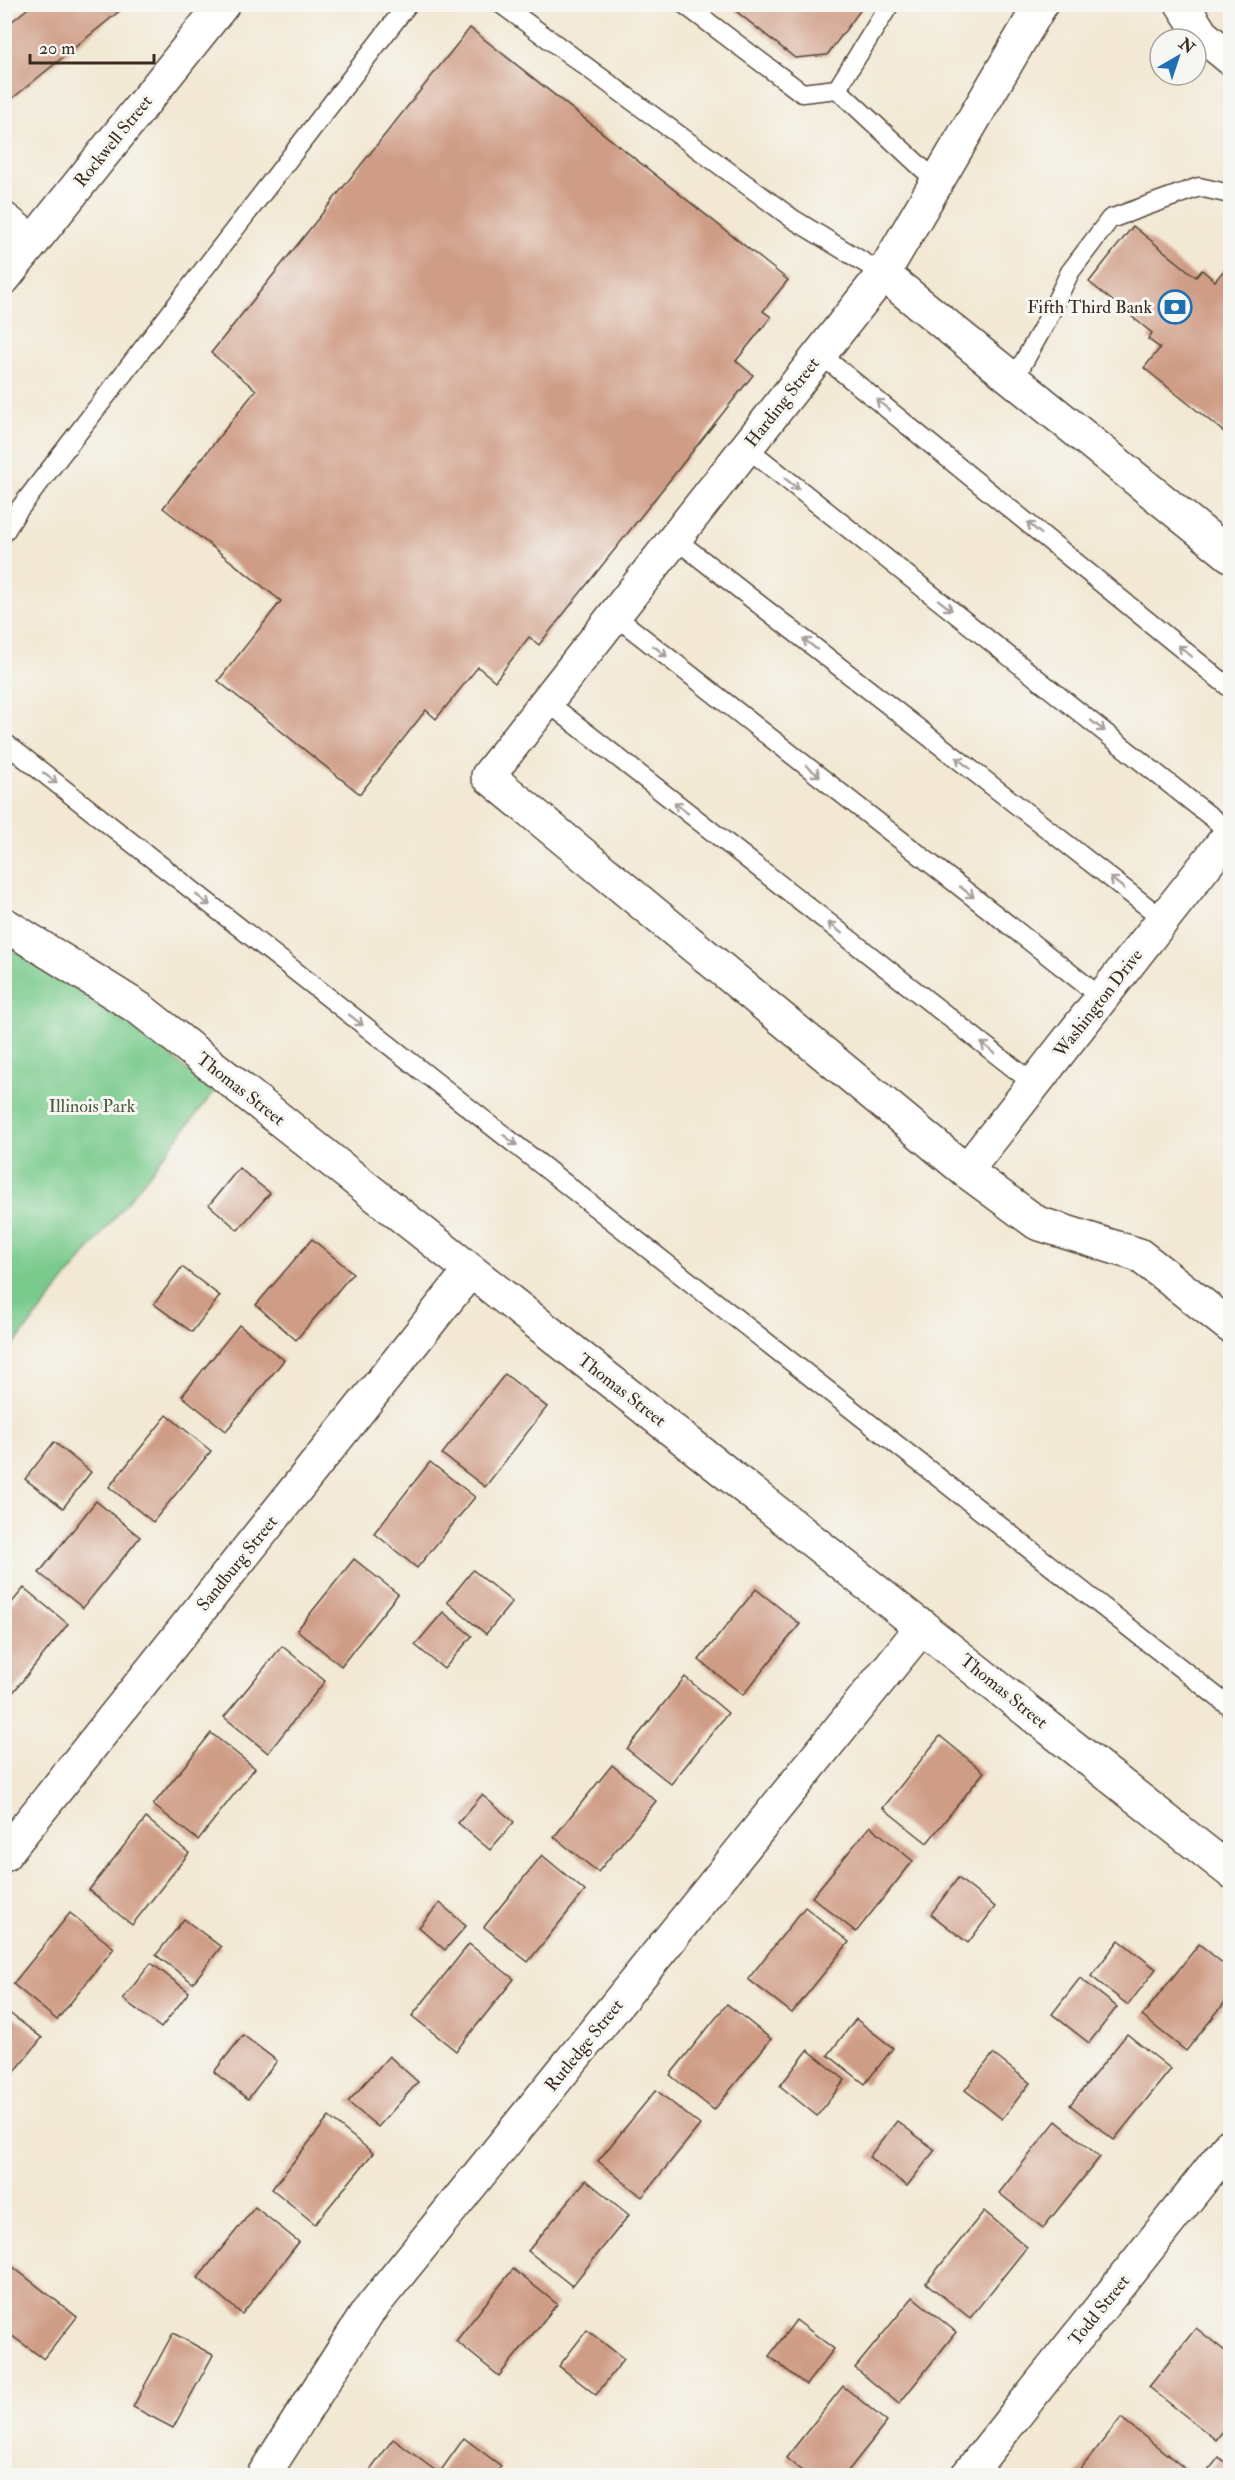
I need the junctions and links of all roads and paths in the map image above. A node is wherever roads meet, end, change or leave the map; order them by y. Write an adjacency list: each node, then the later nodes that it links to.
1 (223, 4): 13 (street, Rockwell Street)
2 (408, 4): 19 (lane)
3 (501, 4): 14 (lane)
4 (684, 4): 9 (lane)
5 (890, 4): 9 (lane)
6 (1041, 4): 10 (street, Harding Street)
7 (1182, 4): 8 (street)
8 (1230, 58)
9 (837, 89): 10 (lane)
10 (937, 182): 14 (street, Harding Street)
11 (1230, 194): 17 (lane)
12 (4, 219): 13 (street)
13 (33, 242): 15 (street, Rockwell Street)
14 (883, 274): 16 (street, Harding Street); 17 (street)
15 (4, 278)
16 (820, 354): 18 (street, Harding Street); 23 (lane, one-way to 16)
17 (1014, 379): 21 (street)
18 (746, 447): 20 (street, Harding Street); 26 (lane, one-way to 26)
19 (4, 533)
20 (674, 538): 22 (street, Harding Street); 27 (lane, one-way to 20)
21 (1230, 555)
22 (614, 615): 24 (street, Harding Street); 29 (lane, one-way to 29)
23 (1230, 688)
24 (546, 701): 30 (lane, one-way to 24); 31 (street, Harding Street)
25 (4, 742): 35 (lane, one-way to 35)
26 (1230, 833): 27 (street, Washington Drive)
27 (1163, 919): 29 (street, Washington Drive)
28 (4, 924): 32 (street, Thomas Street)
29 (1102, 998): 30 (street, Washington Drive)
30 (1034, 1084): 31 (street, Washington Drive)
31 (966, 1172): 33 (street)
32 (471, 1271): 34 (street, Thomas Street); 36 (street, Sandburg Street)
33 (1230, 1326)
34 (923, 1626): 37 (street, Thomas Street); 39 (street, Rutledge Street)
35 (1230, 1707)
36 (4, 1855)
37 (1230, 1871)
38 (1230, 2145): 40 (street, Todd Street)
39 (263, 2475)
40 (967, 2475)

